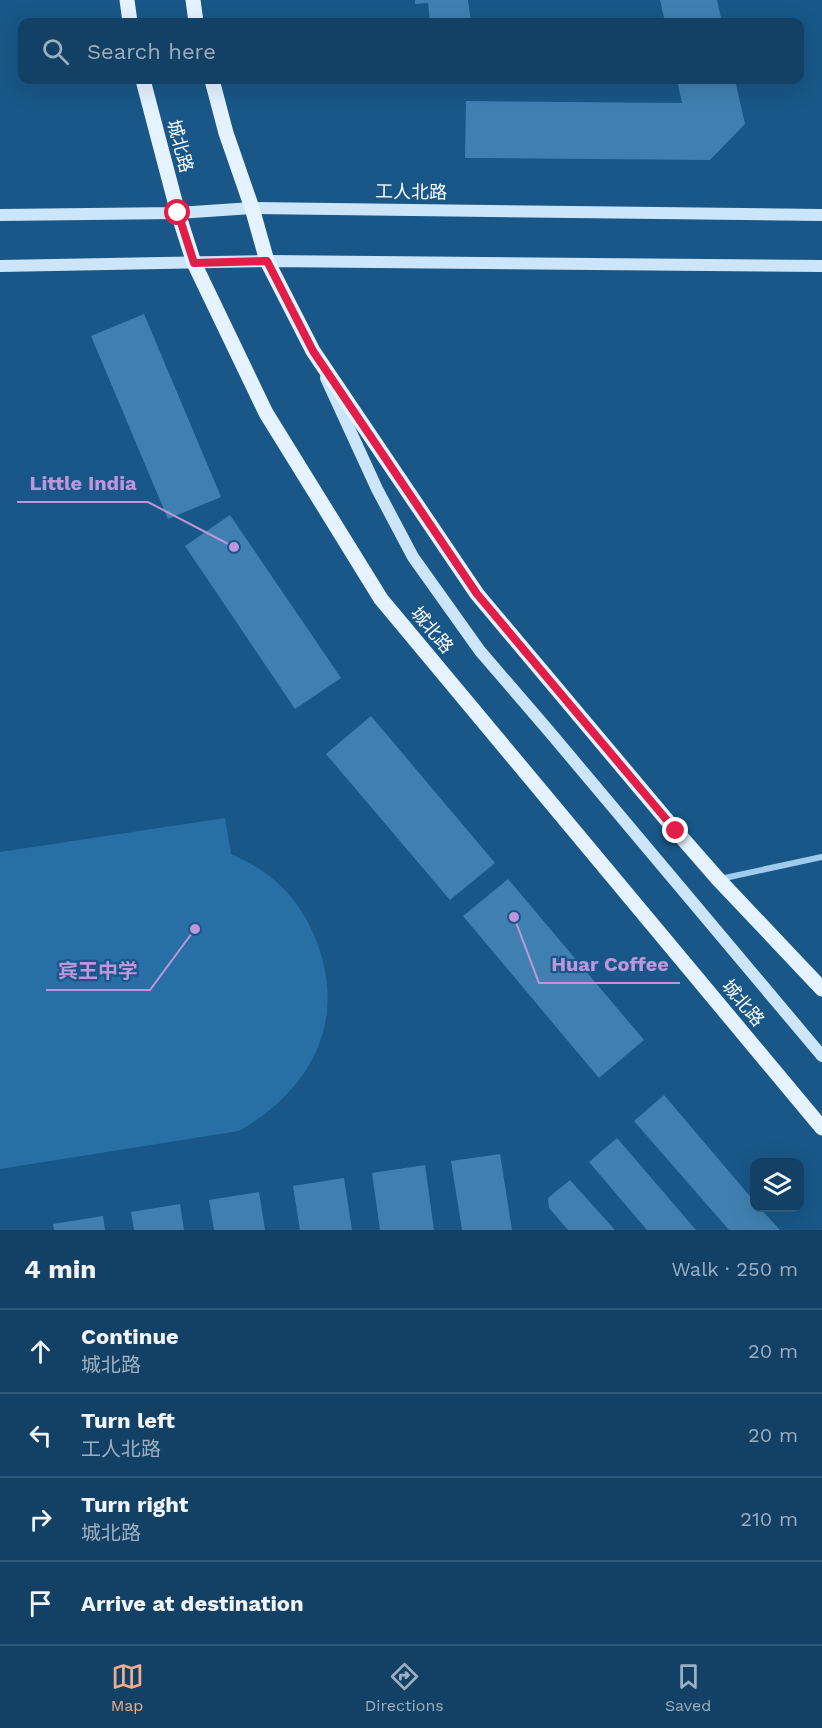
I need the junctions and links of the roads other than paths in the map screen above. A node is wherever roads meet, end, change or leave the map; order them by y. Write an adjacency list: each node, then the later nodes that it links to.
1 (127, 0): 3 (main road)
2 (193, 0): 4 (main road)
3 (129, 18)
4 (195, 18)
5 (144, 84): 8 (main road, 城北路)
6 (213, 84): 7 (main road)
7 (252, 208): 8 (main road, 工人北路); 10 (main road, 工人北路); 11 (main road)
8 (178, 213): 9 (main road, 工人北路); 12 (main road, 城北路)
9 (0, 215)
10 (822, 215)
11 (267, 261): 12 (main road); 14 (main road); 15 (main road)
12 (194, 263): 13 (main road); 20 (main road, 城北路)
13 (0, 266)
14 (822, 266)
15 (313, 351): 17 (main road); 19 (main road)
16 (822, 857): 17 (street)
17 (718, 879): 18 (main road)
18 (822, 989)
19 (822, 1056)
20 (822, 1128)

